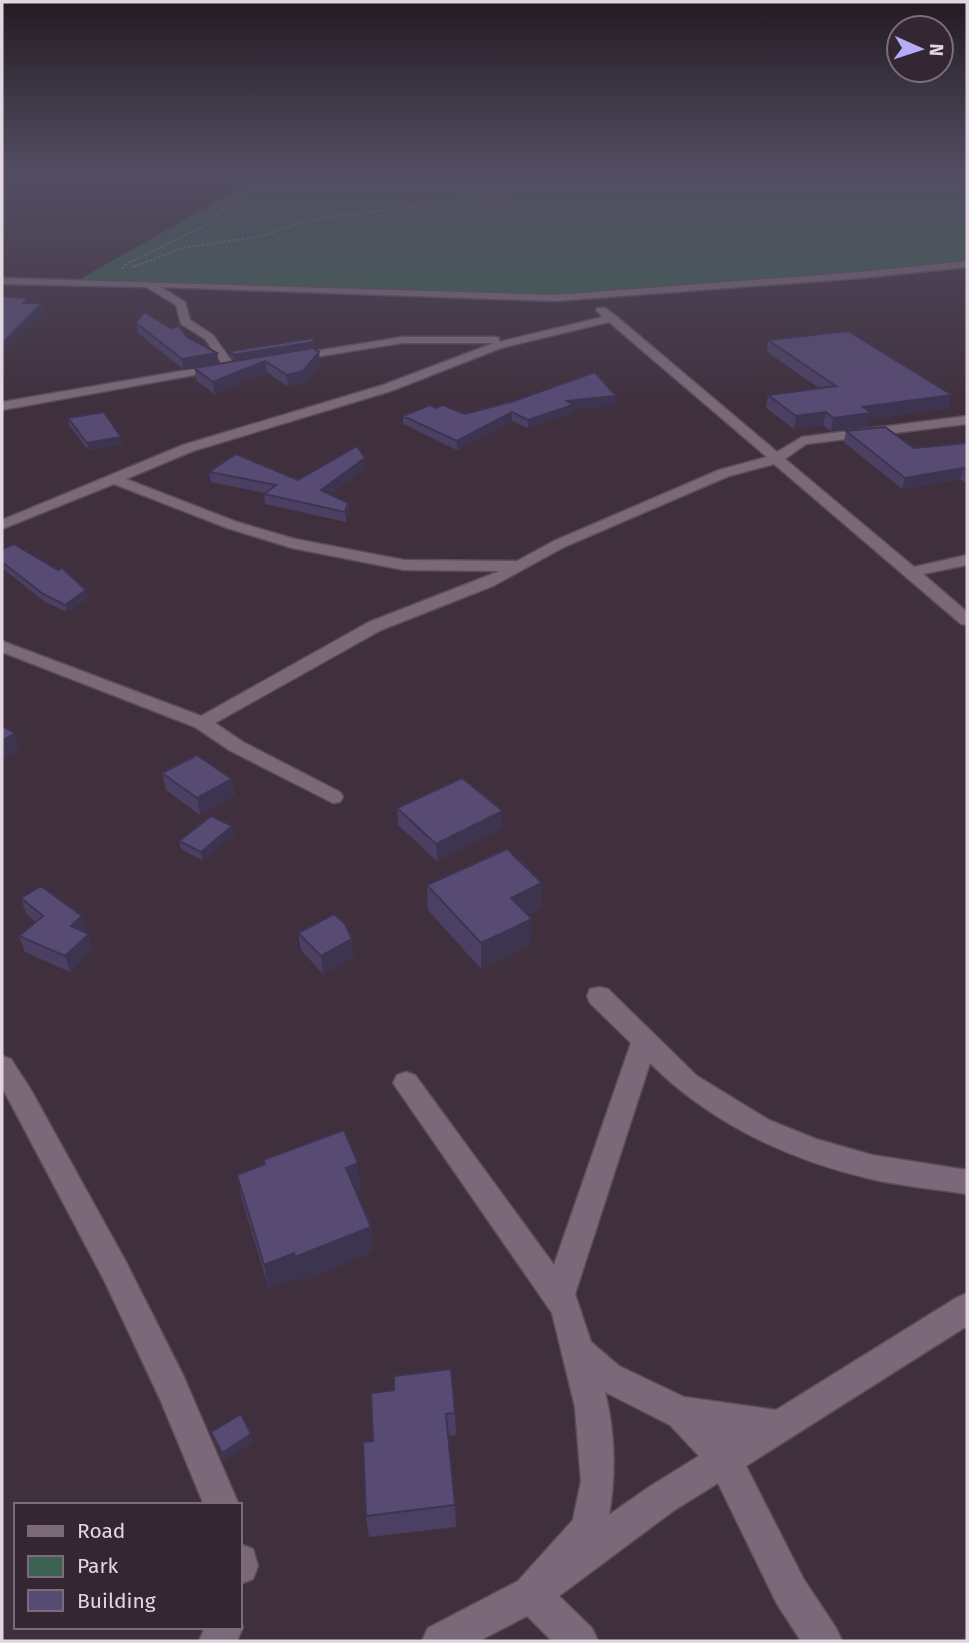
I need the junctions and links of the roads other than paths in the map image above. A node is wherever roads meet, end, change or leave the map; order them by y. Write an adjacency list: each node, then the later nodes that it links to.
1 (967, 264): 5 (street)
2 (2, 281): 3 (street)
3 (149, 284): 4 (street); 6 (street)
4 (204, 286): 5 (street); 6 (street)
5 (582, 297): 7 (street)
6 (181, 304): 11 (street)
7 (612, 318): 8 (street); 14 (street)
8 (517, 340): 9 (street); 15 (street)
9 (271, 361)
10 (243, 365): 11 (street)
11 (229, 366): 12 (street)
12 (2, 406)
13 (967, 420): 14 (street)
14 (776, 459): 18 (street); 19 (street)
15 (112, 478): 16 (street); 18 (street)
16 (2, 526)
17 (967, 560): 19 (street)
18 (520, 566): 22 (street)
19 (911, 572): 20 (street)
20 (967, 621)
21 (2, 646): 22 (street)
22 (202, 723): 23 (street)
23 (333, 797)
24 (599, 996): 25 (street)
25 (644, 1042): 28 (street); 29 (street)
26 (2, 1066): 35 (street)
27 (406, 1083): 29 (street)
28 (967, 1182)
29 (559, 1296): 31 (street)
30 (967, 1308): 33 (street)
31 (578, 1352): 32 (street); 36 (street)
32 (682, 1413): 33 (street); 34 (street)
33 (779, 1427): 34 (street)
34 (725, 1460): 36 (street); 39 (street)
35 (221, 1503)
36 (531, 1594): 37 (street); 38 (street)
37 (440, 1641)
38 (579, 1641)
39 (823, 1641)

